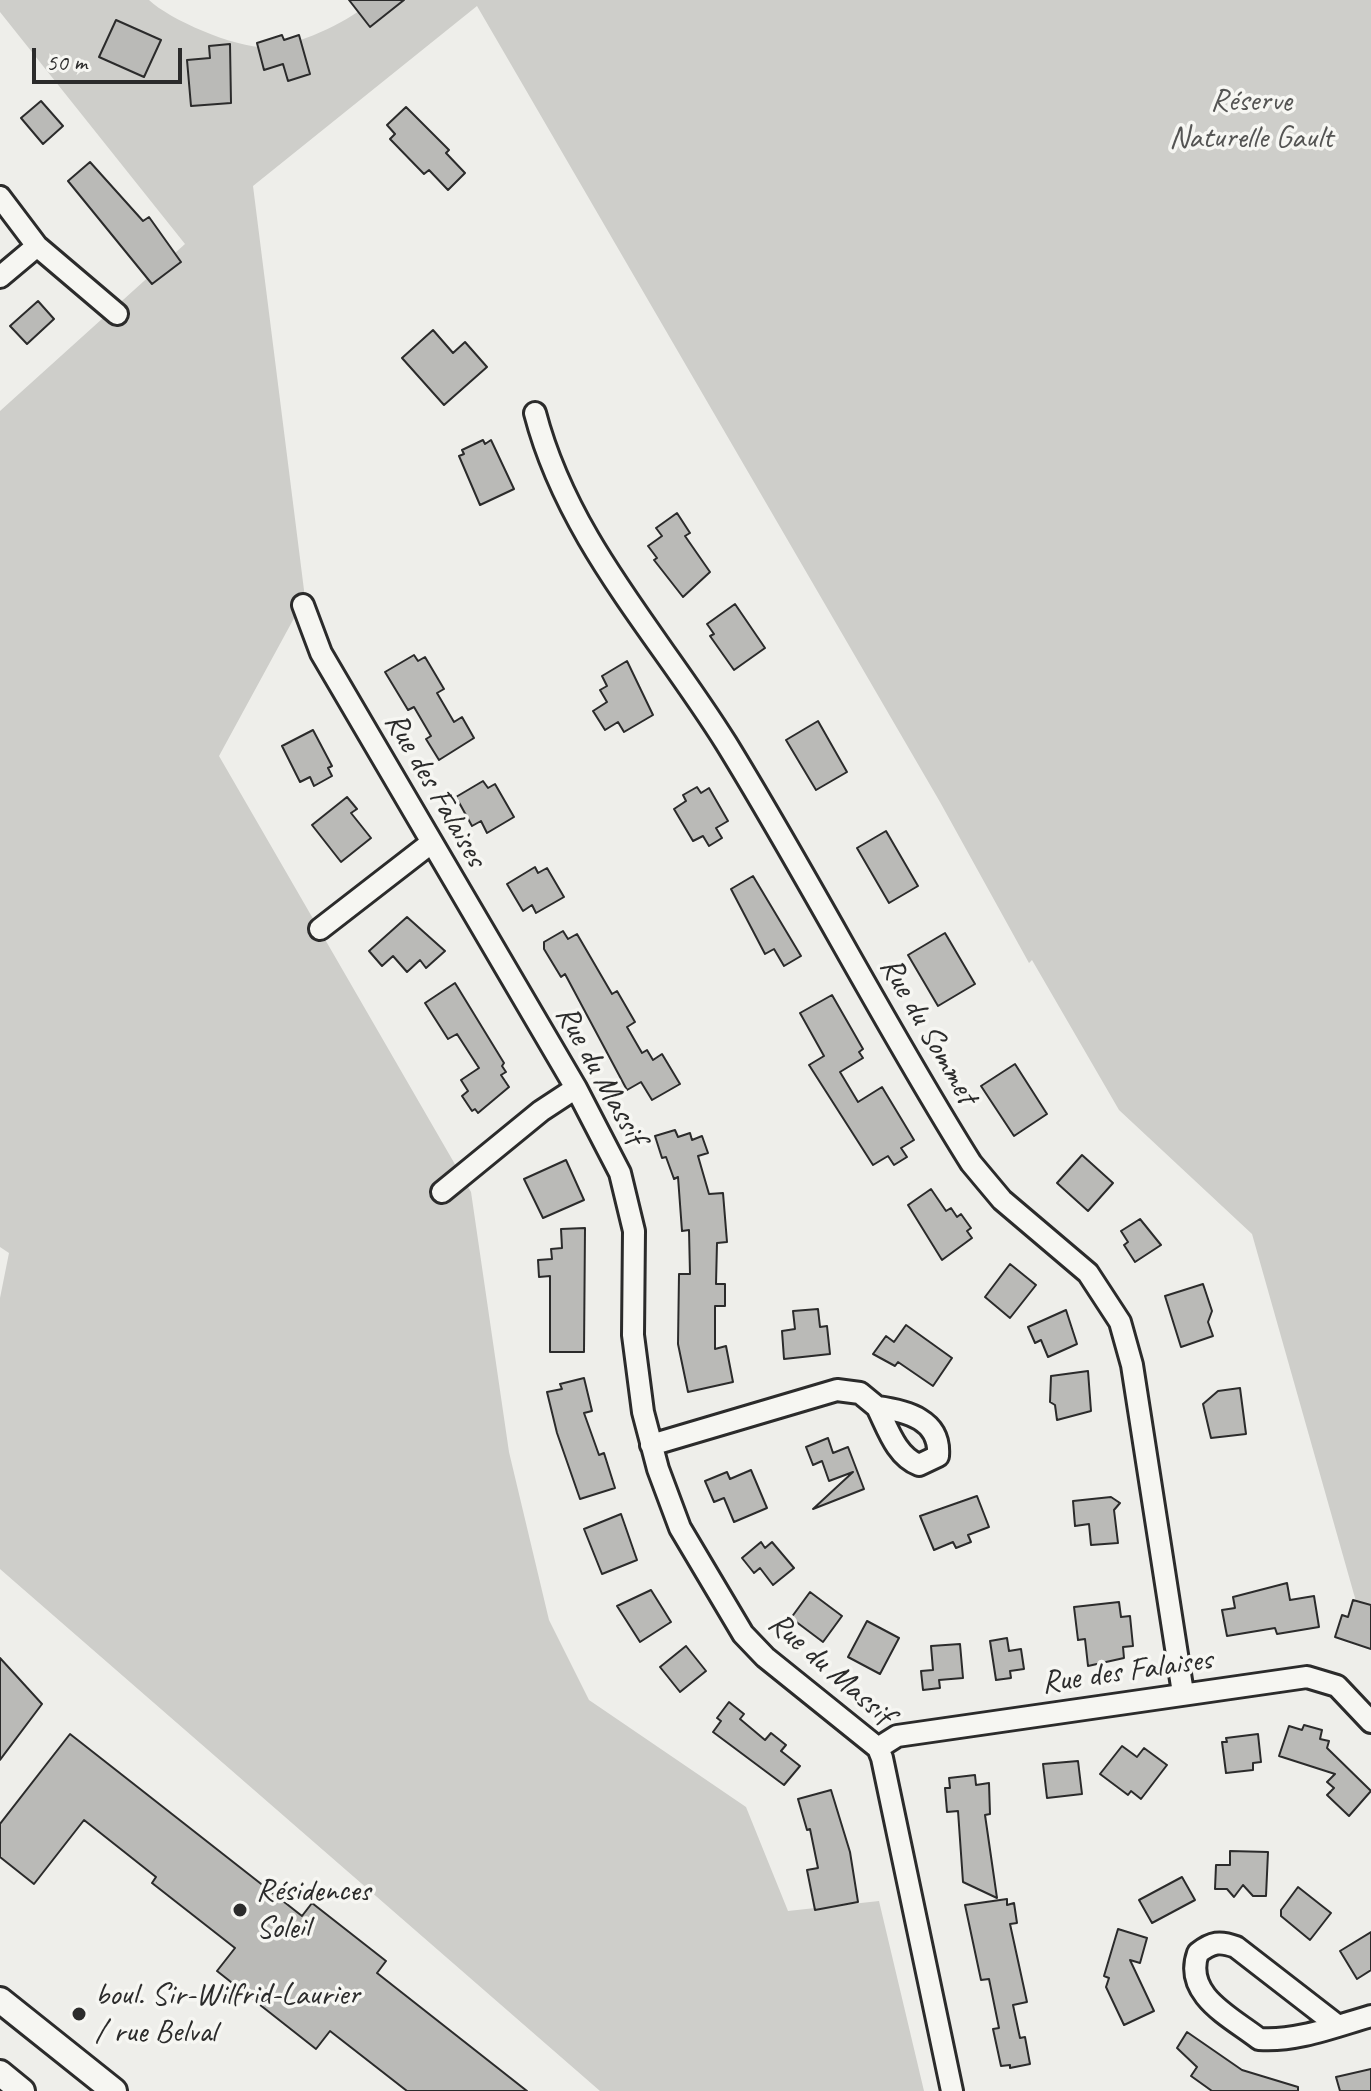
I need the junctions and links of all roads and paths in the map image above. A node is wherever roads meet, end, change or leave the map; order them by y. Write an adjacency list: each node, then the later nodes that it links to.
1 (0, 197): 2 (street)
2 (37, 246): 3 (street); 4 (street)
3 (0, 277)
4 (117, 314)
5 (535, 413): 14 (street, Rue du Sommet)
6 (303, 605): 7 (street, Rue des Falaises)
7 (431, 843): 8 (street); 9 (street, Rue des Falaises)
8 (320, 929)
9 (523, 1000): 10 (street, Rue du Massif)
10 (576, 1088): 11 (street); 13 (street, Rue du Massif)
11 (442, 1192)
12 (877, 1407): 13 (street)
13 (651, 1445): 16 (street, Rue du Massif)
14 (1183, 1693): 15 (street, Rue des Falaises); 16 (street, Rue des Falaises)
15 (1371, 1722)
16 (878, 1748): 23 (street, Rue du Massif)
17 (4, 2011): 22 (main road)
18 (1371, 2016): 19 (street)
19 (1338, 2026): 19 (street)
20 (0, 2073): 21 (main road)
21 (22, 2091)
22 (114, 2091)
23 (952, 2091)

